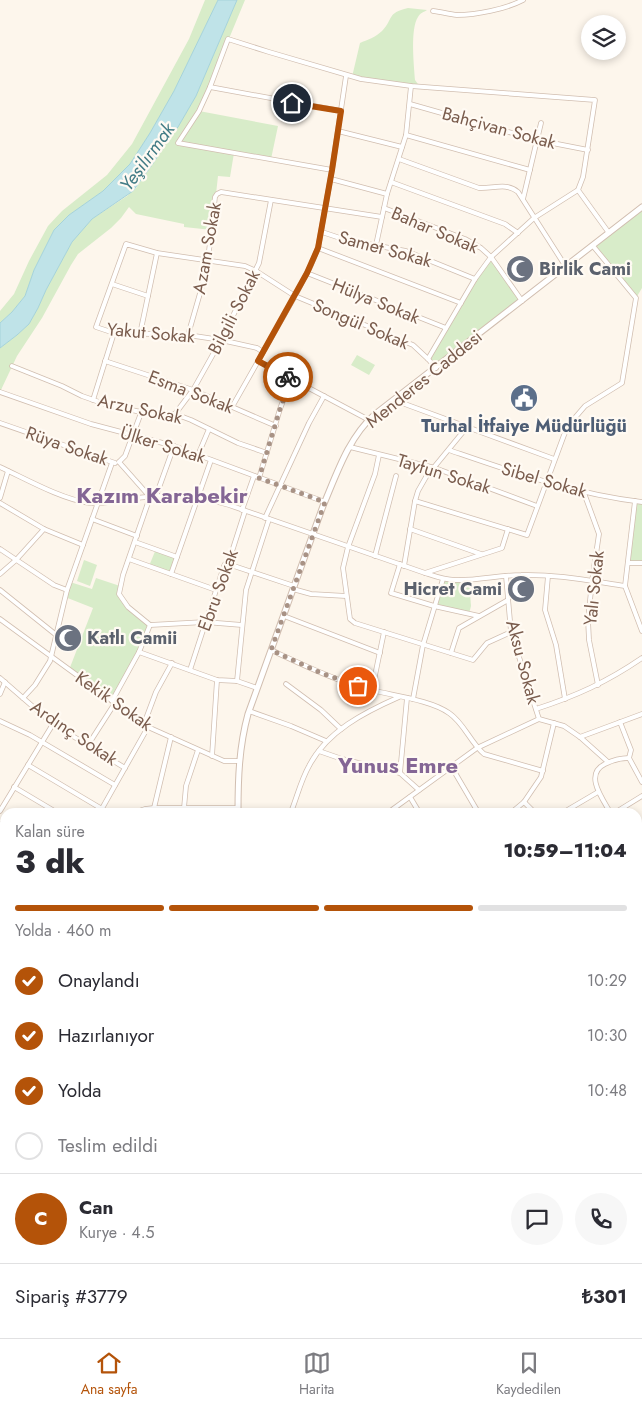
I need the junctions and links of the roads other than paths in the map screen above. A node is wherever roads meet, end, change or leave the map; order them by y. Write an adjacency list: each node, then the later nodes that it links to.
1 (523, 0): 2 (street)
2 (433, 11)
3 (346, 76): 4 (street); 5 (street); 7 (street)
4 (411, 86): 6 (street); 13 (street)
5 (210, 87): 7 (street); 15 (street)
6 (410, 104): 10 (street); 11 (street, Bahçivan Sokak)
7 (341, 111): 9 (street)
8 (541, 123): 11 (street)
9 (338, 131): 12 (street); 15 (street)
10 (406, 135): 12 (street); 16 (street)
11 (537, 140): 13 (street, Bahçivan Sokak); 16 (street)
12 (402, 147): 14 (street)
13 (588, 150): 19 (street)
14 (399, 159): 18 (street); 21 (street)
15 (332, 170): 17 (street)
16 (530, 170): 21 (street)
17 (330, 179): 20 (street, Bahar Sokak); 24 (street)
18 (391, 182): 20 (street); 29 (street)
19 (578, 190): 27 (street); 30 (street)
20 (387, 194): 25 (street)
21 (522, 199): 27 (street)
22 (271, 200): 24 (street); 37 (street, Azam Sokak); 39 (street, Bilgili Sokak)
23 (642, 207): 30 (street, Menderes Caddesi)
24 (325, 208): 26 (street); 28 (street)
25 (384, 208): 26 (street); 36 (street, Bahar Sokak)
26 (382, 217): 32 (street)
27 (534, 218): 29 (street); 38 (street)
28 (322, 232): 32 (street, Samet Sokak); 34 (street)
29 (518, 232): 36 (street)
30 (610, 233): 33 (street, Menderes Caddesi)
31 (126, 244): 35 (street, Songül Sokak); 42 (street, Yakut Sokak)
32 (376, 245): 41 (street, Samet Sokak)
33 (593, 246): 38 (street, Menderes Caddesi); 79 (street)
34 (318, 248): 40 (street); 46 (street)
35 (157, 253): 37 (street, Songül Sokak); 43 (street)
36 (491, 257): 41 (street); 45 (street, Bahar Sokak)
37 (208, 261): 39 (street, Songül Sokak); 50 (street, Azam Sokak)
38 (566, 267): 45 (street, Menderes Caddesi)
39 (256, 271): 44 (street, Songül Sokak); 51 (street, Bilgili Sokak)
40 (307, 273): 44 (street); 47 (street, Hülya Sokak)
41 (476, 279): 46 (street)
42 (112, 284): 43 (street); 48 (street, Yakut Sokak)
43 (148, 296): 49 (street)
44 (295, 296): 52 (street); 53 (street, Songül Sokak)
45 (522, 301): 57 (street, Menderes Caddesi)
46 (461, 303): 47 (street)
47 (446, 328): 53 (street)
48 (114, 334): 49 (street, Yakut Sokak); 54 (street)
49 (140, 334): 50 (street, Yakut Sokak)
50 (188, 335): 51 (street, Yakut Sokak)
51 (221, 340): 52 (street, Yakut Sokak); 59 (street, Bilgili Sokak)
52 (263, 352): 55 (street)
53 (428, 359): 57 (street, Songül Sokak)
54 (105, 361): 59 (street, Esma Sokak); 62 (street)
55 (258, 361): 58 (street); 64 (street)
56 (12, 366): 62 (street, Arzu Sokak)
57 (436, 368): 63 (street, Menderes Caddesi)
58 (291, 379): 61 (street); 69 (street, Ebru Sokak)
59 (193, 390): 64 (street, Esma Sokak); 66 (street, Bilgili Sokak)
60 (0, 392): 72 (street, Ülker Sokak)
61 (324, 396): 67 (street); 89 (street)
62 (93, 400): 65 (street, Arzu Sokak)
63 (394, 400): 67 (street, Menderes Caddesi); 70 (street)
64 (232, 407): 69 (street, Esma Sokak)
65 (141, 413): 66 (street, Arzu Sokak); 72 (street)
66 (175, 414): 71 (street, Arzu Sokak)
67 (369, 420): 74 (street, Menderes Caddesi)
68 (0, 423): 82 (street, Rüya Sokak)
69 (276, 426): 76 (street, Ebru Sokak)
70 (467, 427): 75 (street); 79 (street)
71 (209, 429): 76 (street, Arzu Sokak); 78 (street)
72 (133, 435): 73 (street, Ülker Sokak); 81 (street)
73 (174, 446): 78 (street, Ülker Sokak); 91 (street)
74 (350, 447): 77 (street, Tayfun Sokak); 97 (street, Menderes Caddesi)
75 (449, 450): 84 (street); 88 (street, Sibel Sokak)
76 (268, 453): 87 (street, Ebru Sokak)
77 (379, 454): 84 (street, Tayfun Sokak); 112 (street)
78 (198, 456): 80 (street, Ülker Sokak)
79 (554, 459): 88 (street)
80 (211, 460): 87 (street, Ülker Sokak); 93 (street)
81 (119, 462): 82 (street, Rüya Sokak); 92 (street, Rüya Sokak)
82 (112, 463): 100 (street)
83 (0, 467): 85 (street)
84 (435, 468): 95 (street); 101 (street, Tayfun Sokak)
85 (8, 471): 94 (street); 100 (street)
86 (396, 476): 116 (street)
87 (257, 477): 89 (street, Ülker Sokak); 102 (street, Ebru Sokak)
88 (546, 483): 90 (street, Sibel Sokak); 101 (street)
89 (280, 486): 97 (street, Ülker Sokak); 104 (street)
90 (584, 493): 96 (street, Sibel Sokak); 130 (street, Yalı Sokak)
91 (156, 496): 92 (street); 93 (street)
92 (150, 497): 100 (street); 109 (street)
93 (198, 497): 102 (street); 115 (street)
94 (0, 498)
95 (415, 501): 106 (street); 107 (street)
96 (635, 501): 98 (street, Sibel Sokak); 119 (street)
97 (325, 502): 108 (street, Menderes Caddesi)
98 (642, 502)
99 (0, 503): 105 (street)
100 (98, 503): 103 (street)
101 (537, 506): 107 (street)
102 (244, 510): 104 (street); 121 (street, Ebru Sokak)
103 (92, 519): 109 (street); 111 (street)
104 (267, 519): 108 (street); 123 (street)
105 (44, 529): 111 (street); 118 (street)
106 (410, 529): 114 (street); 122 (street)
107 (508, 529): 114 (street)
108 (312, 534): 112 (street); 132 (street, Menderes Caddesi)
109 (137, 536): 110 (street)
110 (135, 542): 115 (street); 117 (street)
111 (83, 545): 134 (street)
112 (348, 547): 116 (street); 136 (street)
113 (0, 549): 118 (street)
114 (482, 555): 124 (street)
115 (177, 556): 126 (street)
116 (375, 556): 122 (street)
117 (129, 559): 126 (street); 143 (street)
118 (16, 560): 125 (street); 134 (street)
119 (628, 563): 120 (street); 131 (street)
120 (642, 563)
121 (228, 564): 123 (street); 135 (street, Ebru Sokak)
122 (402, 565): 124 (street); 138 (street)
123 (252, 572): 132 (street); 144 (street)
124 (424, 573): 129 (street)
125 (0, 574)
126 (171, 574): 135 (street)
127 (506, 576): 128 (street); 129 (street); 137 (street, Aksu Sokak)
128 (548, 576): 130 (street); 170 (street)
129 (443, 579): 138 (street)
130 (592, 581): 131 (street); 163 (street, Yalı Sokak)
131 (625, 586): 145 (street)
132 (294, 587): 136 (street); 139 (street, Menderes Caddesi)
133 (0, 590): 148 (street)
134 (67, 590): 148 (street)
135 (216, 590): 142 (street, Ebru Sokak)
136 (346, 596): 146 (street)
137 (508, 600): 140 (street); 147 (street, Aksu Sokak)
138 (434, 606): 140 (street); 149 (street)
139 (284, 616): 150 (street, Menderes Caddesi); 152 (street)
140 (479, 616): 153 (street)
141 (0, 619): 154 (street, Kekik Sokak)
142 (206, 622): 143 (street); 144 (street); 157 (street, Ebru Sokak)
143 (150, 625): 151 (street)
144 (242, 625): 160 (street)
145 (642, 631)
146 (384, 632): 149 (street); 152 (street)
147 (511, 632): 153 (street); 173 (street, Aksu Sokak)
148 (55, 634): 154 (street)
149 (423, 645): 153 (street); 171 (street)
150 (271, 650): 164 (street, Menderes Caddesi); 165 (street)
151 (139, 652): 156 (street); 172 (street)
152 (380, 653): 165 (street)
153 (451, 653)
154 (50, 656): 168 (street); 172 (street, Kekik Sokak)
155 (642, 658): 163 (street)
156 (172, 663): 157 (street); 181 (street)
157 (190, 670): 159 (street)
158 (0, 678): 161 (street, Ardınç Sokak)
159 (217, 680): 160 (street); 191 (street)
160 (238, 681): 164 (street)
161 (5, 682): 166 (street); 168 (street, Ardınç Sokak)
162 (286, 684): 182 (street)
163 (598, 685): 170 (street)
164 (257, 688): 174 (street, Menderes Caddesi)
165 (372, 690): 167 (street)
166 (0, 694)
167 (399, 697): 169 (street); 182 (street)
168 (22, 698): 180 (street, Ardınç Sokak)
169 (407, 698): 171 (street); 199 (street)
170 (565, 699): 173 (street)
171 (413, 700): 188 (street)
172 (113, 702): 181 (street, Kekik Sokak); 187 (street)
173 (536, 709): 176 (street, Aksu Sokak)
174 (249, 711): 186 (street); 193 (street, Menderes Caddesi)
175 (642, 714): 178 (street)
176 (539, 718): 179 (street); 188 (street)
177 (0, 721): 185 (street)
178 (620, 722): 184 (street); 192 (street)
179 (554, 723): 184 (street); 198 (street)
180 (53, 724): 185 (street); 187 (street, Ardınç Sokak)
181 (146, 726): 183 (street, Kekik Sokak); 197 (street)
182 (341, 729): 186 (street)
183 (171, 737): 189 (street, Kekik Sokak); 212 (street)
184 (580, 737): 194 (street)
185 (42, 742): 195 (street); 201 (street)
186 (326, 742): 190 (street)
187 (88, 745): 197 (street, Ardınç Sokak)
188 (477, 748): 196 (street); 198 (street)
189 (198, 750): 191 (street, Kekik Sokak); 213 (street)
190 (319, 751): 199 (street); 215 (street)
191 (212, 756): 193 (street, Kekik Sokak)
192 (629, 758): 194 (street); 200 (street)
193 (239, 762): 214 (street, Menderes Caddesi)
194 (608, 762): 204 (street)
195 (28, 765): 202 (street); 210 (street)
196 (451, 766): 203 (street); 218 (street)
197 (125, 768): 201 (street)
198 (543, 771): 207 (street)
199 (400, 773): 203 (street)
200 (642, 782)
201 (115, 785): 211 (street)
202 (14, 787): 208 (street); 209 (street)
203 (419, 790): 206 (street)
204 (598, 792): 221 (street); 222 (street)
205 (642, 796): 223 (street)
206 (410, 797): 216 (street); 217 (street)
207 (524, 802): 219 (street); 220 (street)
208 (2, 808)
209 (49, 808)
210 (96, 808)
211 (103, 808)
212 (154, 808)
213 (184, 808)
214 (238, 808)
215 (292, 808)
216 (395, 808)
217 (417, 808)
218 (476, 808)
219 (517, 808)
220 (530, 808)
221 (571, 808)
222 (608, 808)
223 (622, 808)

